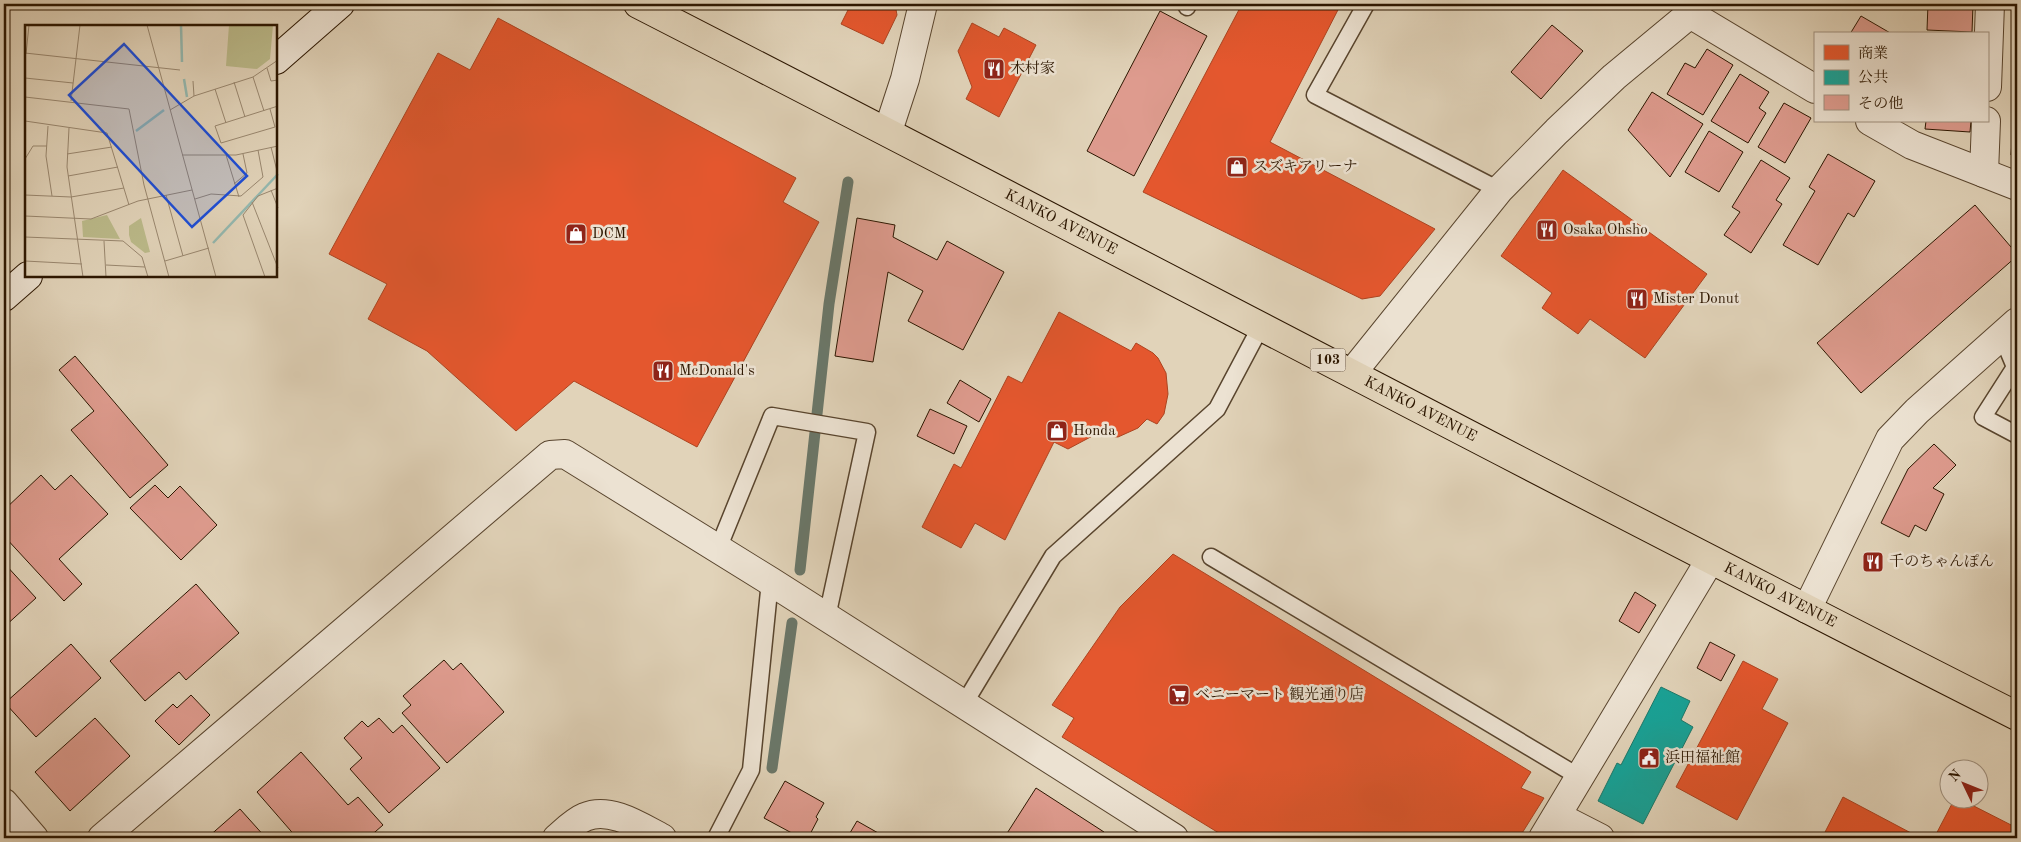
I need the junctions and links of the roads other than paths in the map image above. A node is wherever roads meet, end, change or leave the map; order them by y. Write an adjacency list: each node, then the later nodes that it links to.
1 (340, 4): 7 (street)
2 (638, 4): 12 (highway, KANKO AVENUE / 103)
3 (923, 4): 12 (street)
4 (1366, 4): 15 (lane)
5 (1990, 4): 8 (street)
6 (1694, 9): 9 (street); 15 (street)
7 (278, 58)
8 (1988, 59)
9 (1814, 88)
10 (1872, 122): 13 (street)
11 (1986, 122): 13 (street)
12 (888, 132): 18 (highway, KANKO AVENUE / 103)
13 (1984, 173): 14 (street)
14 (2017, 186)
15 (1499, 190): 20 (street)
16 (26, 278): 17 (street)
17 (4, 297)
18 (1261, 326): 20 (highway, KANKO AVENUE / 103); 28 (lane)
19 (2010, 329): 21 (lane); 26 (street)
20 (1352, 373): 24 (highway, KANKO AVENUE / 103)
21 (2017, 435)
22 (718, 549): 25 (street); 27 (lane); 34 (street)
23 (1211, 557): 30 (lane)
24 (1710, 560): 26 (highway, KANKO AVENUE / 103); 30 (street)
25 (770, 581): 27 (street); 37 (lane)
26 (1806, 609): 29 (highway, KANKO AVENUE / 103)
27 (827, 616): 28 (street)
28 (964, 704): 38 (street)
29 (2017, 716)
30 (1581, 778): 32 (street)
31 (4, 803): 33 (street)
32 (1550, 827): 39 (street)
33 (34, 838)
34 (102, 838)
35 (557, 838): 36 (street)
36 (662, 838)
37 (716, 838)
38 (1174, 838)
39 (1600, 838)

